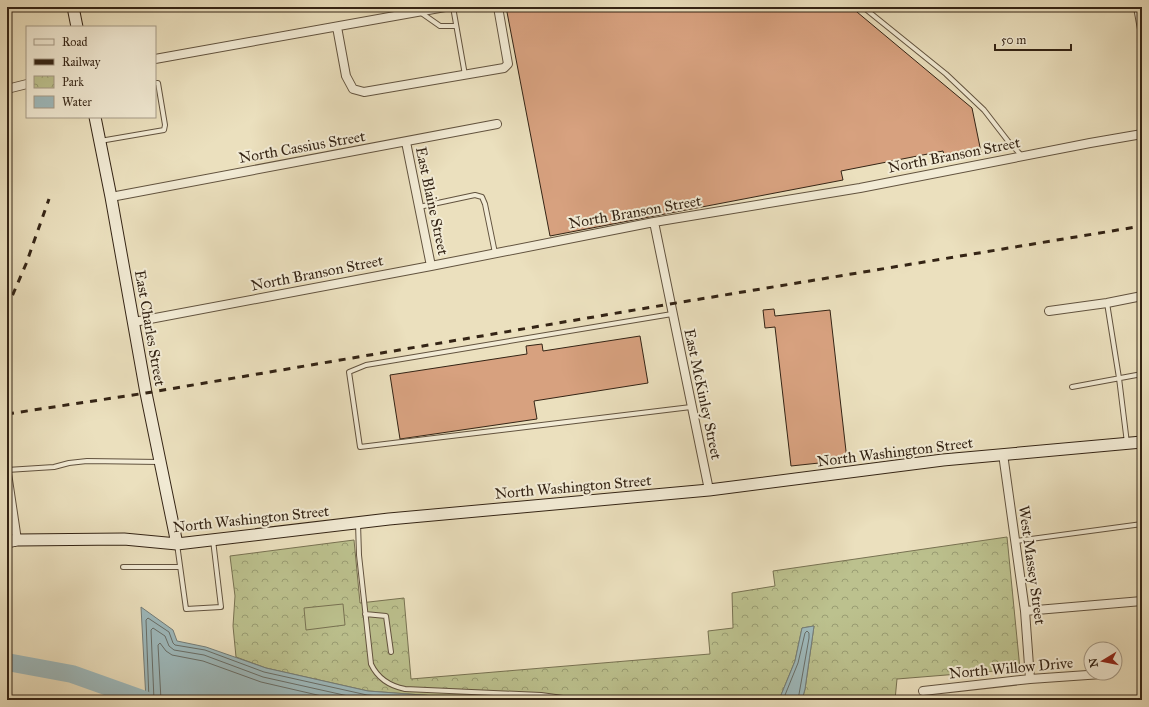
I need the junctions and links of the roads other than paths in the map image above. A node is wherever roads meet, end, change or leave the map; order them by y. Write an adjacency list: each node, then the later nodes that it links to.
1 (73, 7): 8 (street)
2 (446, 7): 7 (street)
3 (453, 7): 10 (lane)
4 (498, 7): 13 (street)
5 (863, 7): 23 (lane)
6 (1138, 7): 11 (street)
7 (420, 12): 9 (street); 10 (lane)
8 (77, 26)
9 (337, 26): 12 (street); 13 (street)
10 (456, 26): 13 (lane)
11 (1142, 29)
12 (156, 59)
13 (465, 75)
14 (7, 77): 17 (lane)
15 (156, 83): 21 (lane)
16 (26, 84): 17 (street)
17 (8, 88)
18 (95, 118): 21 (street, East Charles Street)
19 (497, 124): 22 (street, North Cassius Street)
20 (1142, 134): 23 (street, North Branson Street)
21 (100, 141): 24 (street, East Charles Street)
22 (406, 142): 24 (street, North Cassius Street); 25 (street, East Blaine Street)
23 (1023, 156): 26 (street, North Branson Street)
24 (111, 197): 33 (street, East Charles Street)
25 (419, 207): 27 (lane); 28 (street, East Blaine Street)
26 (654, 222): 27 (street, North Branson Street); 32 (street, East McKinley Street)
27 (495, 254): 28 (street, North Branson Street)
28 (431, 266): 33 (street, North Branson Street)
29 (1142, 296): 30 (street)
30 (1107, 303): 31 (street); 35 (lane)
31 (1049, 311)
32 (672, 314): 37 (street, East McKinley Street); 37 (lane)
33 (134, 322): 41 (street, East Charles Street)
34 (1142, 374): 35 (lane)
35 (1119, 378): 36 (lane); 39 (lane)
36 (1072, 387)
37 (691, 407): 44 (street, East McKinley Street)
38 (1142, 442): 39 (street, North Washington Street)
39 (1127, 443): 40 (street, North Washington Street)
40 (1003, 454): 44 (street, North Washington Street); 49 (street, West Massey Street)
41 (160, 462): 42 (lane); 50 (street, East Charles Street)
42 (7, 470)
43 (7, 473): 48 (street)
44 (709, 490): 45 (street, North Washington Street)
45 (358, 522): 47 (street, North Washington Street); 55 (lane)
46 (1142, 524): 49 (lane)
47 (213, 540): 50 (street, North Washington Street); 52 (lane)
48 (12, 541): 50 (street, North Washington Street)
49 (1015, 541): 54 (street, West Massey Street)
50 (177, 544): 52 (lane)
51 (123, 567): 52 (lane)
52 (180, 567)
53 (1142, 601): 54 (street)
54 (1025, 612): 58 (street, West Massey Street)
55 (365, 614): 56 (lane); 60 (lane)
56 (390, 652)
57 (1083, 675): 58 (street, North Willow Drive)
58 (1030, 679): 59 (street, North Willow Drive)
59 (923, 690)
60 (594, 700)

